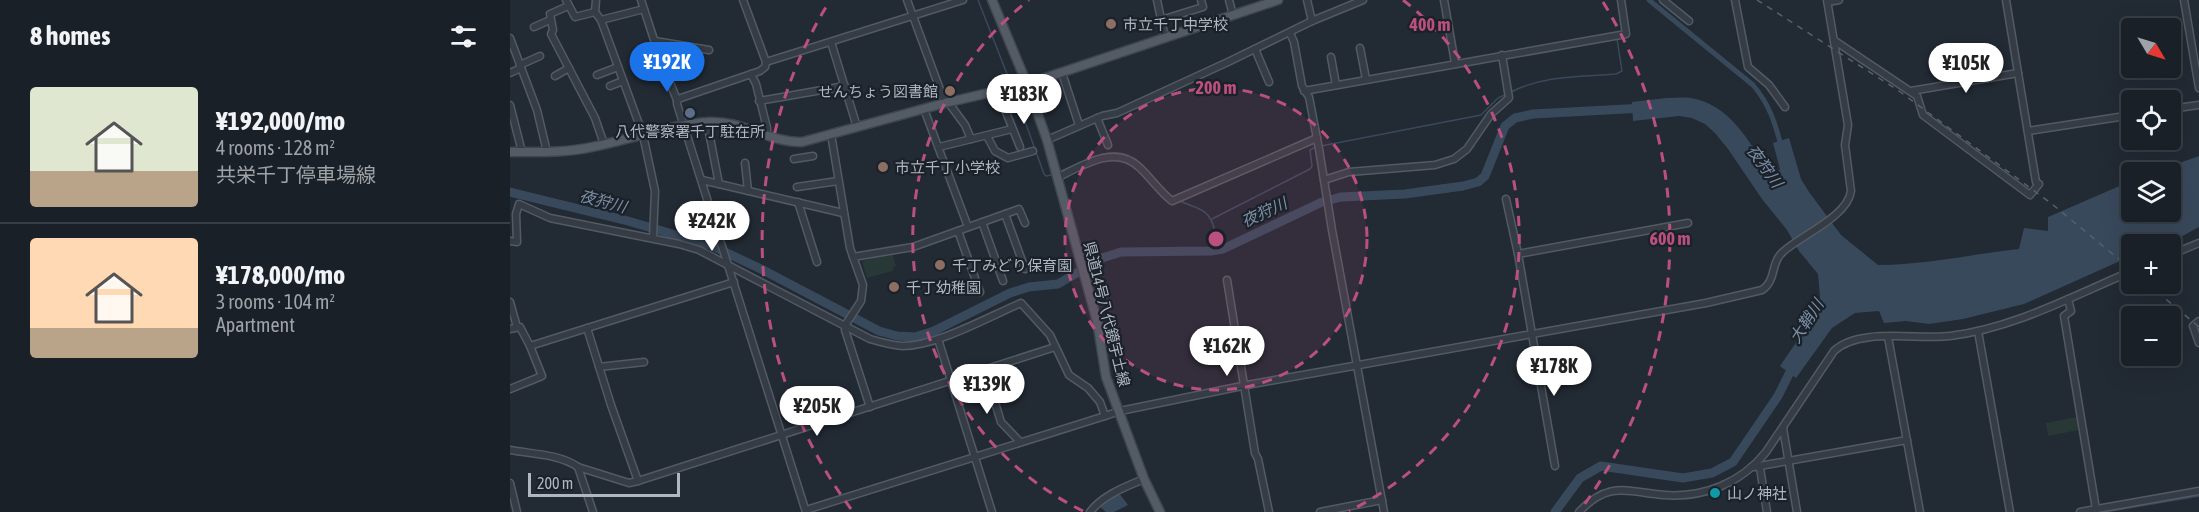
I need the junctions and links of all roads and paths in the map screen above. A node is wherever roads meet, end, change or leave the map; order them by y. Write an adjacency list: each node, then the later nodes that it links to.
1 (596, 0): 23 (street)
2 (641, 0): 22 (street)
3 (743, 0): 44 (street)
4 (907, 0): 25 (street)
5 (963, 0): 25 (street)
6 (992, 0): 58 (main road, 県道14号八代鏡宇土線)
7 (1157, 0): 28 (street)
8 (1201, 0): 28 (street)
9 (1228, 0): 24 (street)
10 (1278, 0): 24 (main road)
11 (1307, 0): 29 (street)
12 (1363, 0): 29 (street)
13 (1444, 0): 45 (street)
14 (1621, 0): 42 (street)
15 (1663, 0): 30 (street)
16 (1735, 0): 70 (street)
17 (1839, 0): 20 (street)
18 (2006, 0): 51 (street)
19 (2184, 0): 62 (street)
20 (1827, 1): 36 (street)
21 (567, 3): 23 (street); 26 (street)
22 (644, 9): 27 (street); 35 (street)
23 (596, 12): 27 (street)
24 (1233, 15): 34 (main road)
25 (914, 16): 37 (street); 67 (street)
26 (550, 20): 31 (street); 48 (street)
27 (601, 20): 47 (street)
28 (1161, 20): 34 (street)
29 (1311, 21): 32 (street)
30 (1689, 21)
31 (534, 27)
32 (1290, 33): 39 (street); 63 (street)
33 (510, 38): 46 (street)
34 (1165, 38): 50 (main road)
35 (655, 41): 40 (street); 65 (street)
36 (1835, 41): 64 (street); 139 (street)
37 (831, 42): 44 (street); 61 (street)
38 (1360, 48): 55 (street)
39 (1255, 49): 57 (street); 75 (street)
40 (709, 50)
41 (540, 56): 46 (street)
42 (1502, 56): 45 (street); 105 (street)
43 (1331, 57): 59 (street)
44 (766, 62): 52 (street)
45 (1455, 63): 55 (street)
46 (520, 66): 49 (street); 97 (street)
47 (618, 67): 53 (street); 56 (street)
48 (569, 68): 54 (street); 89 (street)
49 (510, 72)
50 (1062, 73): 58 (main road); 78 (street)
51 (2018, 73): 64 (street); 81 (street)
52 (751, 74): 65 (street); 66 (street)
53 (597, 75)
54 (555, 76)
55 (1366, 79): 59 (street)
56 (623, 81): 60 (street); 83 (street)
57 (1269, 82)
58 (1025, 84): 67 (main road); 87 (main road, 県道14号八代鏡宇土線)
59 (1336, 85): 63 (street)
60 (610, 86)
61 (845, 86): 66 (street); 79 (street)
62 (2199, 88)
63 (1304, 91): 90 (street)
64 (1910, 91): 81 (street)
65 (677, 100): 77 (street)
66 (759, 101): 84 (street)
67 (946, 103): 72 (main road); 86 (street)
68 (510, 105): 96 (street)
69 (2199, 105): 71 (street)
70 (1785, 107)
71 (2181, 107)
72 (924, 109): 79 (main road); 92 (street)
73 (1006, 112): 80 (street)
74 (2121, 117): 81 (street)
75 (1097, 118): 78 (street); 91 (street)
76 (707, 122): 77 (main road); 84 (main road); 106 (street)
77 (684, 125): 83 (main road); 103 (street)
78 (1079, 125): 87 (street)
79 (857, 127): 82 (main road)
80 (1012, 129): 85 (street); 93 (street)
81 (2028, 131)
82 (831, 134): 88 (main road); 104 (street)
83 (643, 135): 89 (main road); 118 (street)
84 (767, 135): 88 (main road)
85 (987, 136): 86 (street); 94 (street)
86 (971, 139): 92 (street)
87 (1047, 140): 102 (main road, 県道14号八代鏡宇土線)
88 (802, 142): 99 (street)
89 (604, 144): 97 (main road)
90 (1318, 144): 102 (street); 105 (street)
91 (1108, 145)
92 (939, 147): 116 (street)
93 (1020, 147)
94 (1034, 151)
95 (510, 152): 96 (main road)
96 (522, 152): 97 (main road)
97 (547, 152)
98 (813, 156): 99 (street)
99 (805, 157): 100 (street)
100 (795, 159)
101 (745, 163): 108 (street)
102 (1056, 175): 153 (main road, 県道14号八代鏡宇土線)
103 (702, 180): 106 (street); 125 (street)
104 (838, 181): 107 (street); 111 (street)
105 (1324, 182): 146 (street)
106 (719, 184): 108 (street)
107 (797, 187)
108 (748, 191): 110 (street)
109 (1506, 199): 122 (street)
110 (798, 202): 111 (street); 124 (street)
111 (843, 213): 123 (street)
112 (1005, 214): 113 (street); 114 (street); 126 (street)
113 (981, 222): 116 (street); 128 (street)
114 (1025, 223)
115 (1688, 223): 122 (street)
116 (968, 227): 117 (street)
117 (958, 231): 123 (street); 131 (street)
118 (653, 237): 119 (street); 125 (street)
119 (510, 241)
120 (2199, 243): 121 (street)
121 (2181, 250)
122 (1518, 254): 139 (street)
123 (853, 257): 135 (street)
124 (818, 262)
125 (728, 264): 130 (street); 135 (street)
126 (1025, 269)
127 (2121, 276): 132 (street)
128 (1003, 280)
129 (1227, 280): 150 (street)
130 (734, 282): 137 (street); 156 (street)
131 (980, 292)
132 (2068, 298): 138 (street); 170 (street)
133 (510, 302): 136 (street)
134 (2199, 321): 142 (street)
135 (845, 325): 141 (street); 152 (street)
136 (514, 328): 143 (street)
137 (587, 328): 143 (street); 147 (street)
138 (1978, 331): 140 (street); 184 (street)
139 (1531, 334): 146 (street); 162 (street)
140 (1888, 337): 155 (street); 157 (street)
141 (938, 339): 144 (street); 149 (street)
142 (2199, 343)
143 (530, 346): 151 (street)
144 (1055, 347): 148 (street); 154 (street)
145 (644, 362): 147 (street)
146 (1357, 366): 150 (street); 169 (street)
147 (599, 367): 166 (street)
148 (985, 370): 149 (street); 158 (street)
149 (951, 381): 152 (street); 160 (street)
150 (1245, 386): 153 (street); 177 (street)
151 (510, 389)
152 (870, 407): 156 (street)
153 (1120, 411): 154 (street); 165 (main road, 県道14号八代鏡宇土線)
154 (1105, 416): 158 (street)
155 (1783, 428): 161 (street); 164 (street)
156 (783, 435): 166 (street); 171 (street)
157 (1907, 440): 161 (street); 183 (street)
158 (1020, 442): 160 (street)
159 (510, 450): 163 (street)
160 (975, 457): 171 (street); 174 (street)
161 (1788, 460): 164 (street); 182 (street)
162 (1555, 466)
163 (578, 467): 166 (street); 173 (street)
164 (1757, 467): 180 (street); 181 (street)
165 (1144, 479): 175 (street); 176 (main road, 県道14号八代鏡宇土線)
166 (638, 481)
167 (510, 483): 172 (street)
168 (2199, 491): 170 (street)
169 (1382, 500): 178 (street); 179 (street)
170 (2097, 510): 185 (street)
171 (806, 511)
172 (517, 512)
173 (593, 512)
174 (992, 512)
175 (1090, 512)
176 (1160, 512)
177 (1269, 512)
178 (1320, 512)
179 (1384, 512)
180 (1579, 512)
181 (1767, 512)
182 (1797, 512)
183 (1920, 512)
184 (2010, 512)
185 (2080, 512)

